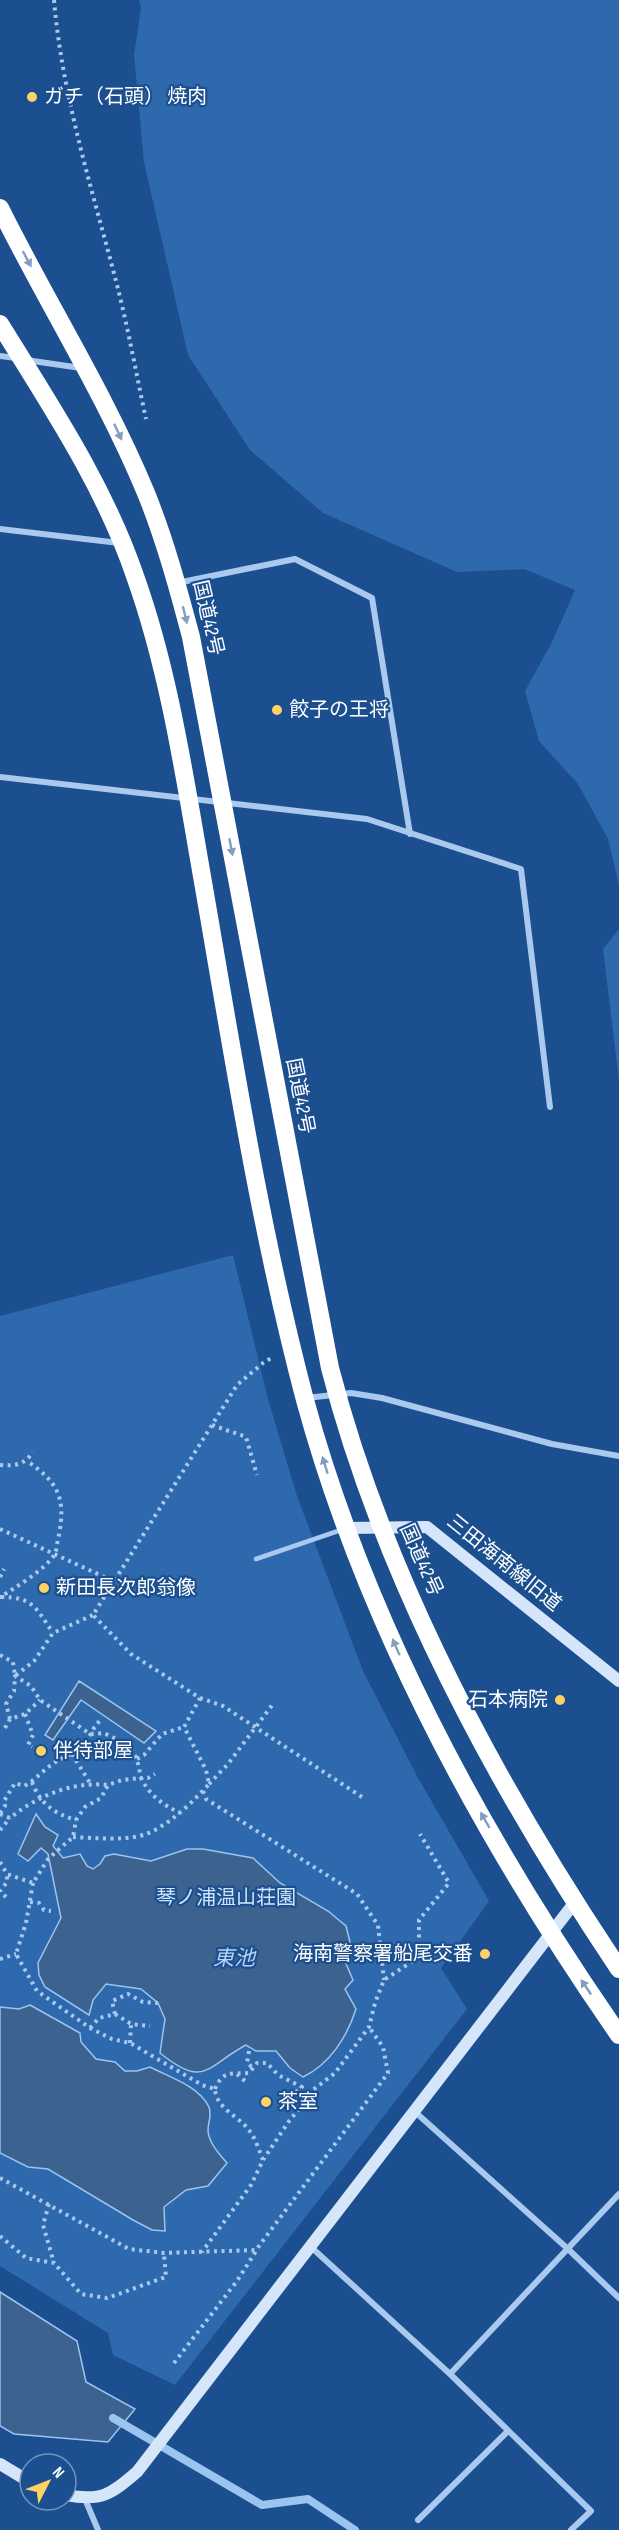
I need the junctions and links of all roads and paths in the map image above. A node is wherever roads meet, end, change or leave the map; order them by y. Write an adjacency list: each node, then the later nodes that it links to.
1 (54, 0): 7 (path)
2 (0, 208): 6 (highway, 国道42号, one-way to 6)
3 (0, 324): 5 (highway)
4 (0, 356): 5 (street)
5 (22, 359): 6 (street); 9 (highway)
6 (85, 368): 10 (highway, 国道42号, one-way to 10)
7 (146, 419)
8 (0, 529): 9 (street)
9 (123, 543): 12 (highway)
10 (177, 583): 13 (highway, 国道42号, one-way to 13); 14 (street)
11 (0, 777): 12 (street)
12 (188, 799): 13 (street); 16 (highway)
13 (222, 802): 14 (street); 17 (highway, 国道42号, one-way to 17)
14 (410, 834): 15 (street)
15 (550, 1107)
16 (292, 1347): 18 (highway); 19 (path)
17 (337, 1395): 18 (street); 21 (street); 25 (highway, 国道42号)
18 (305, 1398): 26 (highway, one-way to 18)
19 (212, 1425): 24 (path); 32 (path)
20 (33, 1452): 22 (path)
21 (619, 1456)
22 (27, 1461): 23 (path); 28 (path)
23 (0, 1465)
24 (257, 1475)
25 (382, 1527): 26 (street, 三田海南線旧道); 38 (street, 三田海南線旧道); 73 (highway, 国道42号)
26 (346, 1528): 29 (lane); 75 (highway, one-way to 26)
27 (0, 1529): 28 (path)
28 (55, 1554): 32 (path); 33 (path)
29 (256, 1559)
30 (4, 1569): 31 (path)
31 (0, 1577)
32 (113, 1581): 34 (path)
33 (0, 1596): 35 (path)
34 (93, 1615): 35 (path); 39 (path)
35 (53, 1633): 37 (path)
36 (0, 1655): 37 (path)
37 (15, 1676): 40 (path); 43 (path)
38 (619, 1681)
39 (201, 1698): 45 (path); 47 (path)
40 (40, 1700): 42 (path); 48 (path)
41 (273, 1704): 47 (path)
42 (25, 1714): 43 (path); 49 (path)
43 (10, 1719): 46 (path)
44 (102, 1719): 48 (path)
45 (184, 1727): 51 (path); 56 (path)
46 (5, 1728)
47 (257, 1728): 56 (path); 60 (path)
48 (90, 1734): 50 (path); 51 (path)
49 (32, 1747)
50 (72, 1754): 54 (path); 55 (path)
51 (137, 1759): 53 (path)
52 (155, 1774): 53 (path)
53 (141, 1779): 57 (path); 61 (path)
54 (32, 1782): 59 (path); 62 (path)
55 (90, 1783): 57 (path); 59 (path)
56 (209, 1784): 58 (path)
57 (108, 1785): 64 (path)
58 (203, 1791): 61 (path); 79 (path)
59 (41, 1799): 63 (path); 64 (path)
60 (364, 1799)
61 (181, 1813): 67 (path)
62 (0, 1814): 63 (path)
63 (10, 1818): 65 (path)
64 (76, 1820): 67 (path)
65 (0, 1830)
66 (420, 1834): 79 (path)
67 (73, 1837): 70 (path)
68 (0, 1862): 69 (path)
69 (7, 1874): 70 (path); 71 (path)
70 (33, 1883): 72 (path)
71 (6, 1897)
72 (30, 1902): 74 (path); 76 (path)
73 (575, 1902): 75 (street); 78 (highway, 国道42号)
74 (51, 1911)
75 (551, 1934): 86 (highway, one-way to 75); 94 (street)
76 (16, 1954): 77 (path); 85 (path)
77 (0, 1959)
78 (619, 1969)
79 (384, 1980): 84 (path)
80 (158, 2003): 81 (path)
81 (115, 2014): 82 (path); 85 (path)
82 (131, 2024): 83 (path); 87 (path)
83 (150, 2026)
84 (369, 2027): 93 (path); 102 (path)
85 (90, 2028): 87 (path)
86 (619, 2035)
87 (130, 2043): 92 (path)
88 (249, 2051): 89 (path)
89 (253, 2068): 90 (path); 93 (path)
90 (236, 2074): 91 (path); 92 (path)
91 (248, 2084)
92 (215, 2089): 95 (path)
93 (306, 2101): 95 (path)
94 (414, 2111): 100 (street); 101 (street)
95 (263, 2160): 103 (path)
96 (0, 2178): 98 (path)
97 (619, 2194): 101 (street)
98 (49, 2204): 104 (path); 105 (path)
99 (0, 2236): 105 (path)
100 (310, 2246): 108 (street); 113 (street)
101 (568, 2249): 106 (street); 108 (street)
102 (256, 2250): 103 (path); 107 (path)
103 (202, 2252): 104 (path)
104 (164, 2253): 105 (path)
105 (54, 2263)
106 (619, 2298)
107 (174, 2363)
108 (450, 2374): 109 (street)
109 (507, 2432): 114 (street); 116 (street)
110 (0, 2464): 111 (street)
111 (18, 2475)
112 (78, 2498): 113 (street)
113 (85, 2499): 115 (street)
114 (418, 2520)
115 (98, 2530)
116 (571, 2530)

